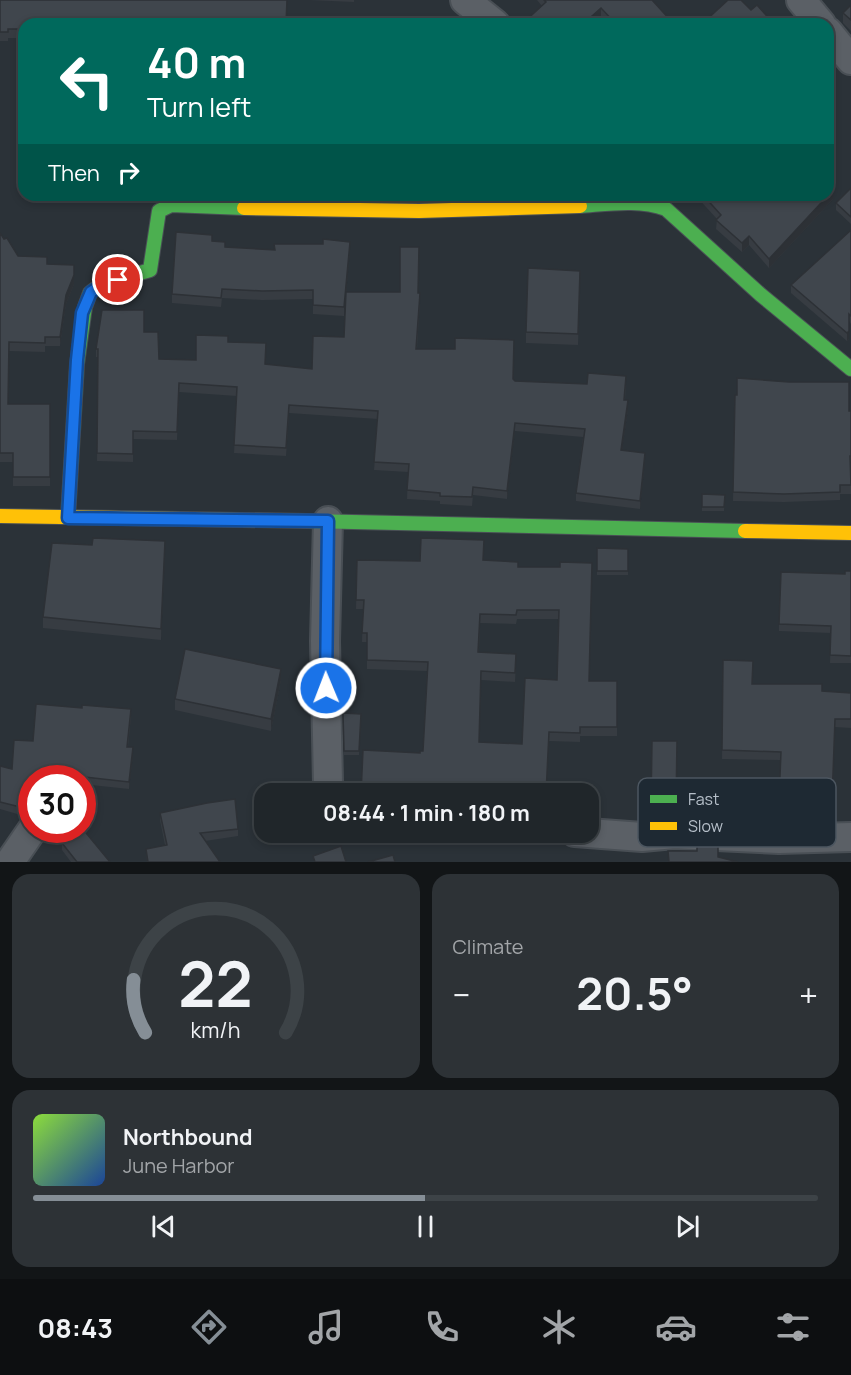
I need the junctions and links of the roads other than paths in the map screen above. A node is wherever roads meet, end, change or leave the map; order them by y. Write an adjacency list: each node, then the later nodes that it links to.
1 (465, 0): 3 (street)
2 (801, 0): 4 (street)
3 (488, 18)
4 (816, 18)
5 (834, 39): 6 (street)
6 (851, 60)
7 (851, 369): 9 (street)
8 (0, 516): 9 (street)
9 (68, 518): 10 (street)
10 (328, 521): 11 (street); 12 (street)
11 (851, 533)
12 (328, 783)
13 (836, 837): 14 (street)
14 (851, 837)
15 (599, 838): 17 (street)
16 (23, 843): 18 (street)
17 (641, 849)
18 (10, 862)

